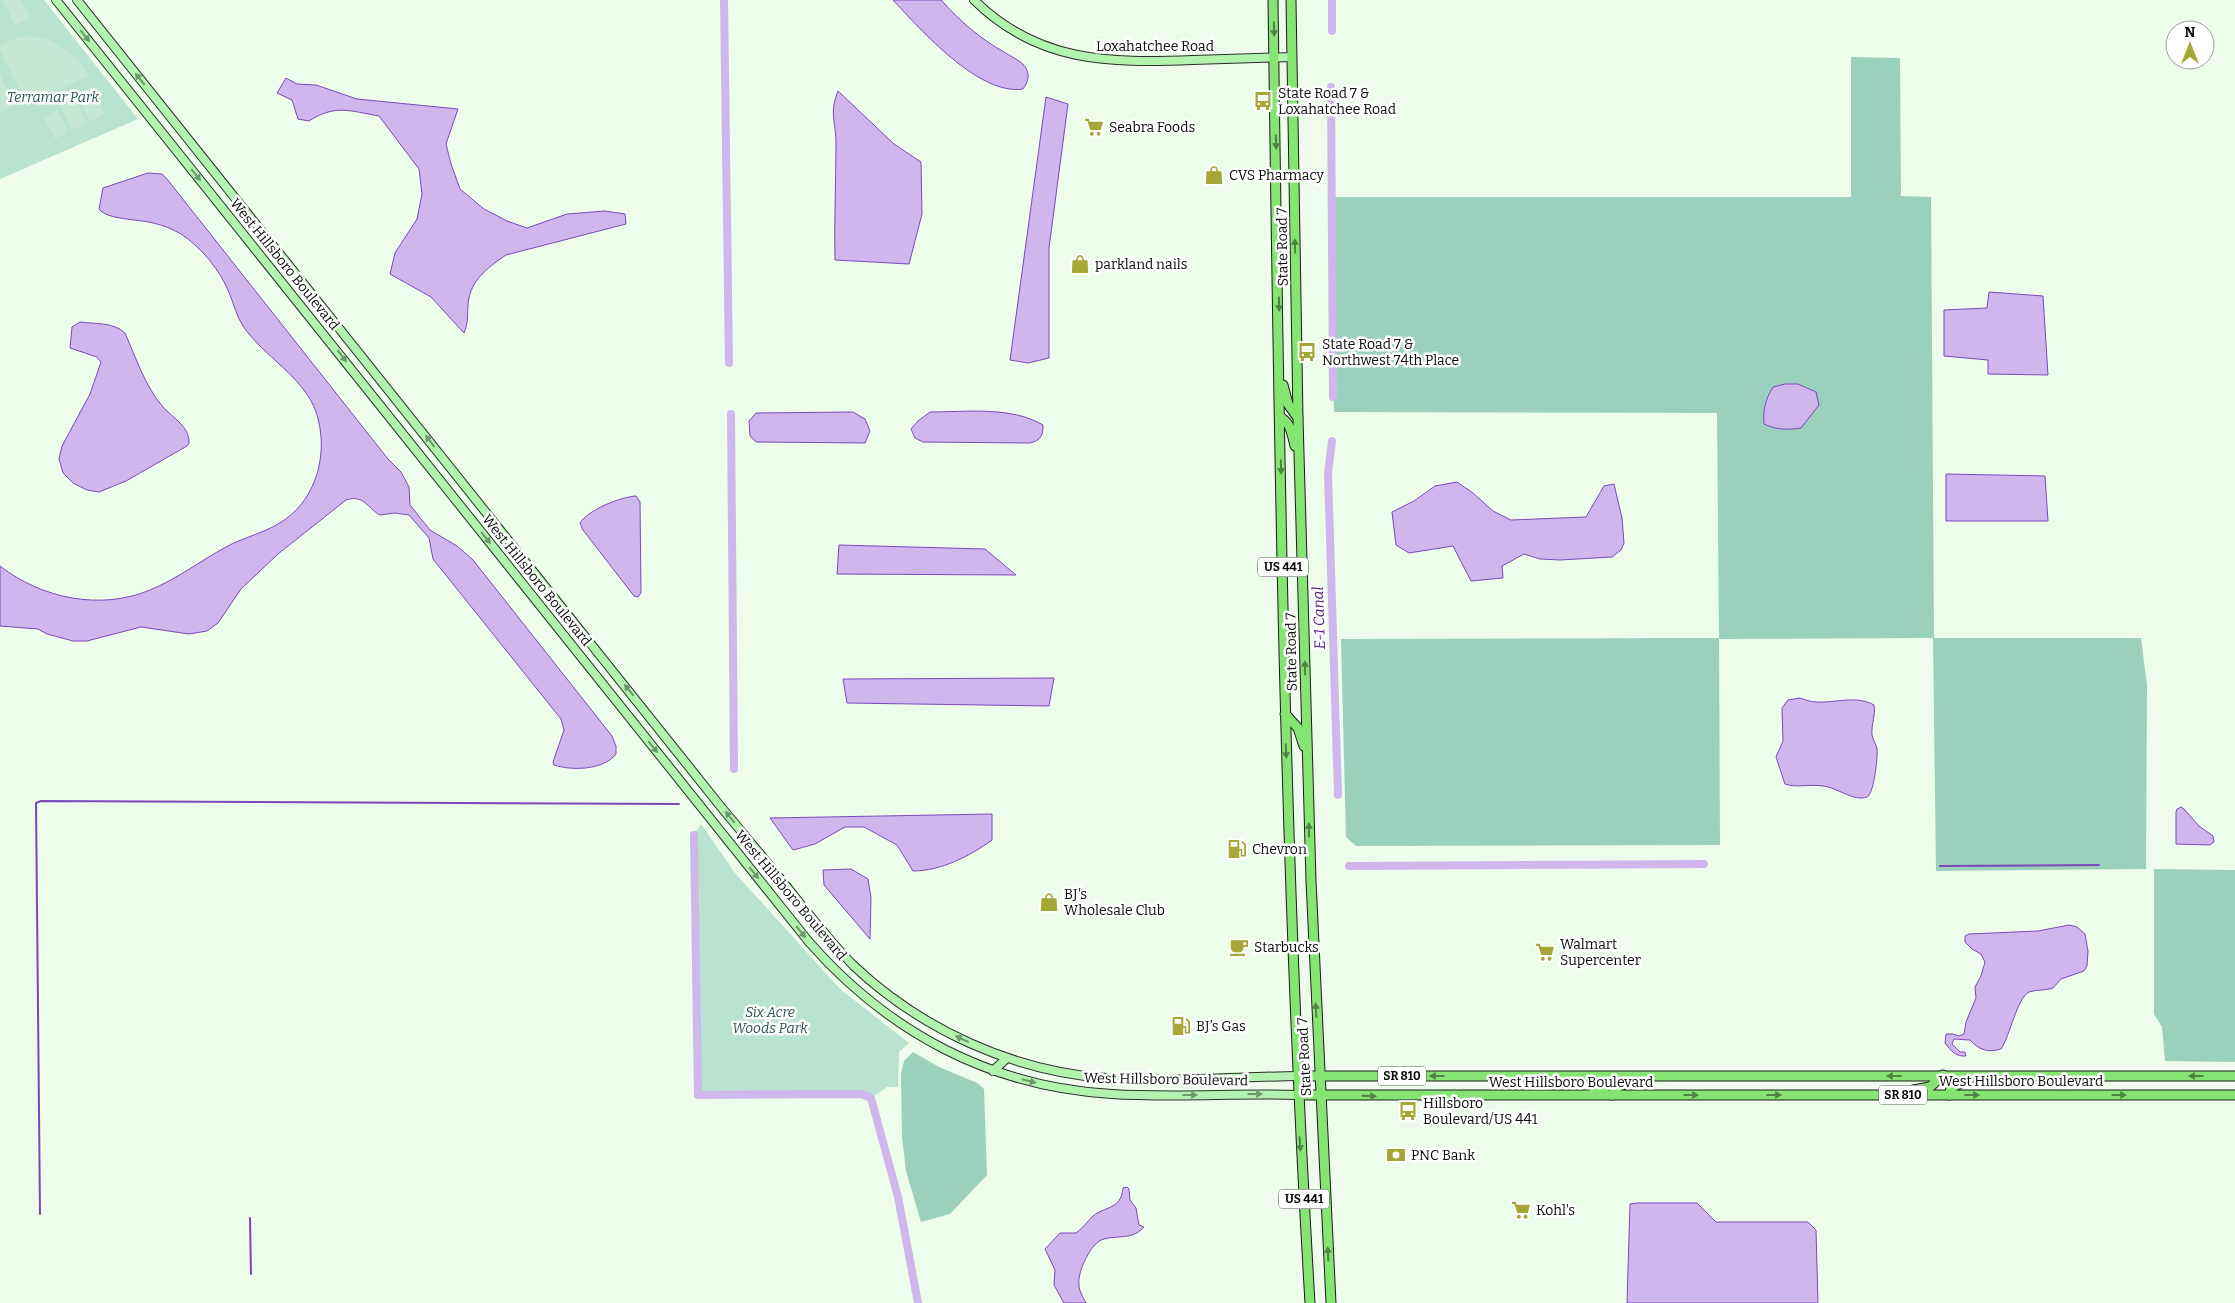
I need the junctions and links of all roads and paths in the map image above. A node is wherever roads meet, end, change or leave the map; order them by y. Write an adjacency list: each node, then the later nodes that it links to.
1 (56, 0): 15 (street, West Hillsboro Boulevard, one-way to 15)
2 (76, 0): 14 (street, West Hillsboro Boulevard, one-way to 2)
3 (974, 0): 7 (street, Loxahatchee Road)
4 (1273, 0): 7 (main road, State Road 7 / US 441, one-way to 7)
5 (1291, 0): 6 (main road, State Road 7 / US 441)
6 (1292, 57): 7 (street, Loxahatchee Road); 10 (main road, State Road 7 / US 441, one-way to 6)
7 (1274, 58): 8 (main road, State Road 7 / US 441, one-way to 8)
8 (1280, 373): 9 (main road, State Road 7 / US 441); 10 (main road)
9 (1280, 417): 11 (main road); 12 (main road, State Road 7 / US 441, one-way to 12)
10 (1298, 418): 11 (main road, State Road 7 / US 441)
11 (1300, 463): 13 (main road, State Road 7 / US 441, one-way to 11)
12 (1285, 714): 13 (main road); 19 (main road, State Road 7 / US 441, one-way to 19)
13 (1307, 758): 20 (main road, State Road 7 / US 441, one-way to 13)
14 (1007, 1058): 15 (street); 16 (street); 19 (street, West Hillsboro Boulevard)
15 (993, 1071): 16 (street, West Hillsboro Boulevard)
16 (1005, 1075): 24 (street, West Hillsboro Boulevard, one-way to 24)
17 (1943, 1075): 18 (main road, West Hillsboro Boulevard / SR 810); 22 (main road, West Hillsboro Boulevard / SR 810, one-way to 22); 28 (main road)
18 (1978, 1075): 23 (main road, West Hillsboro Boulevard / SR 810, one-way to 18); 29 (main road)
19 (1298, 1076): 20 (main road, West Hillsboro Boulevard / SR 810); 24 (main road, State Road 7 / US 441)
20 (1319, 1076): 21 (main road, West Hillsboro Boulevard / SR 810, one-way to 20); 25 (main road, State Road 7 / US 441)
21 (1620, 1076): 22 (main road, West Hillsboro Boulevard / SR 810); 26 (main road)
22 (1650, 1076): 27 (main road)
23 (2235, 1076)
24 (1298, 1095): 25 (main road, West Hillsboro Boulevard / SR 810); 31 (main road, State Road 7 / US 441, one-way to 31)
25 (1320, 1095): 26 (main road, West Hillsboro Boulevard / SR 810, one-way to 26); 32 (main road, State Road 7 / US 441, one-way to 25)
26 (1588, 1095): 27 (main road, West Hillsboro Boulevard / SR 810)
27 (1612, 1095): 28 (main road, West Hillsboro Boulevard / SR 810, one-way to 28)
28 (1876, 1095): 29 (main road, West Hillsboro Boulevard / SR 810)
29 (1949, 1095): 30 (main road, West Hillsboro Boulevard / SR 810, one-way to 30)
30 (2235, 1095)
31 (1310, 1303)
32 (1331, 1303)

